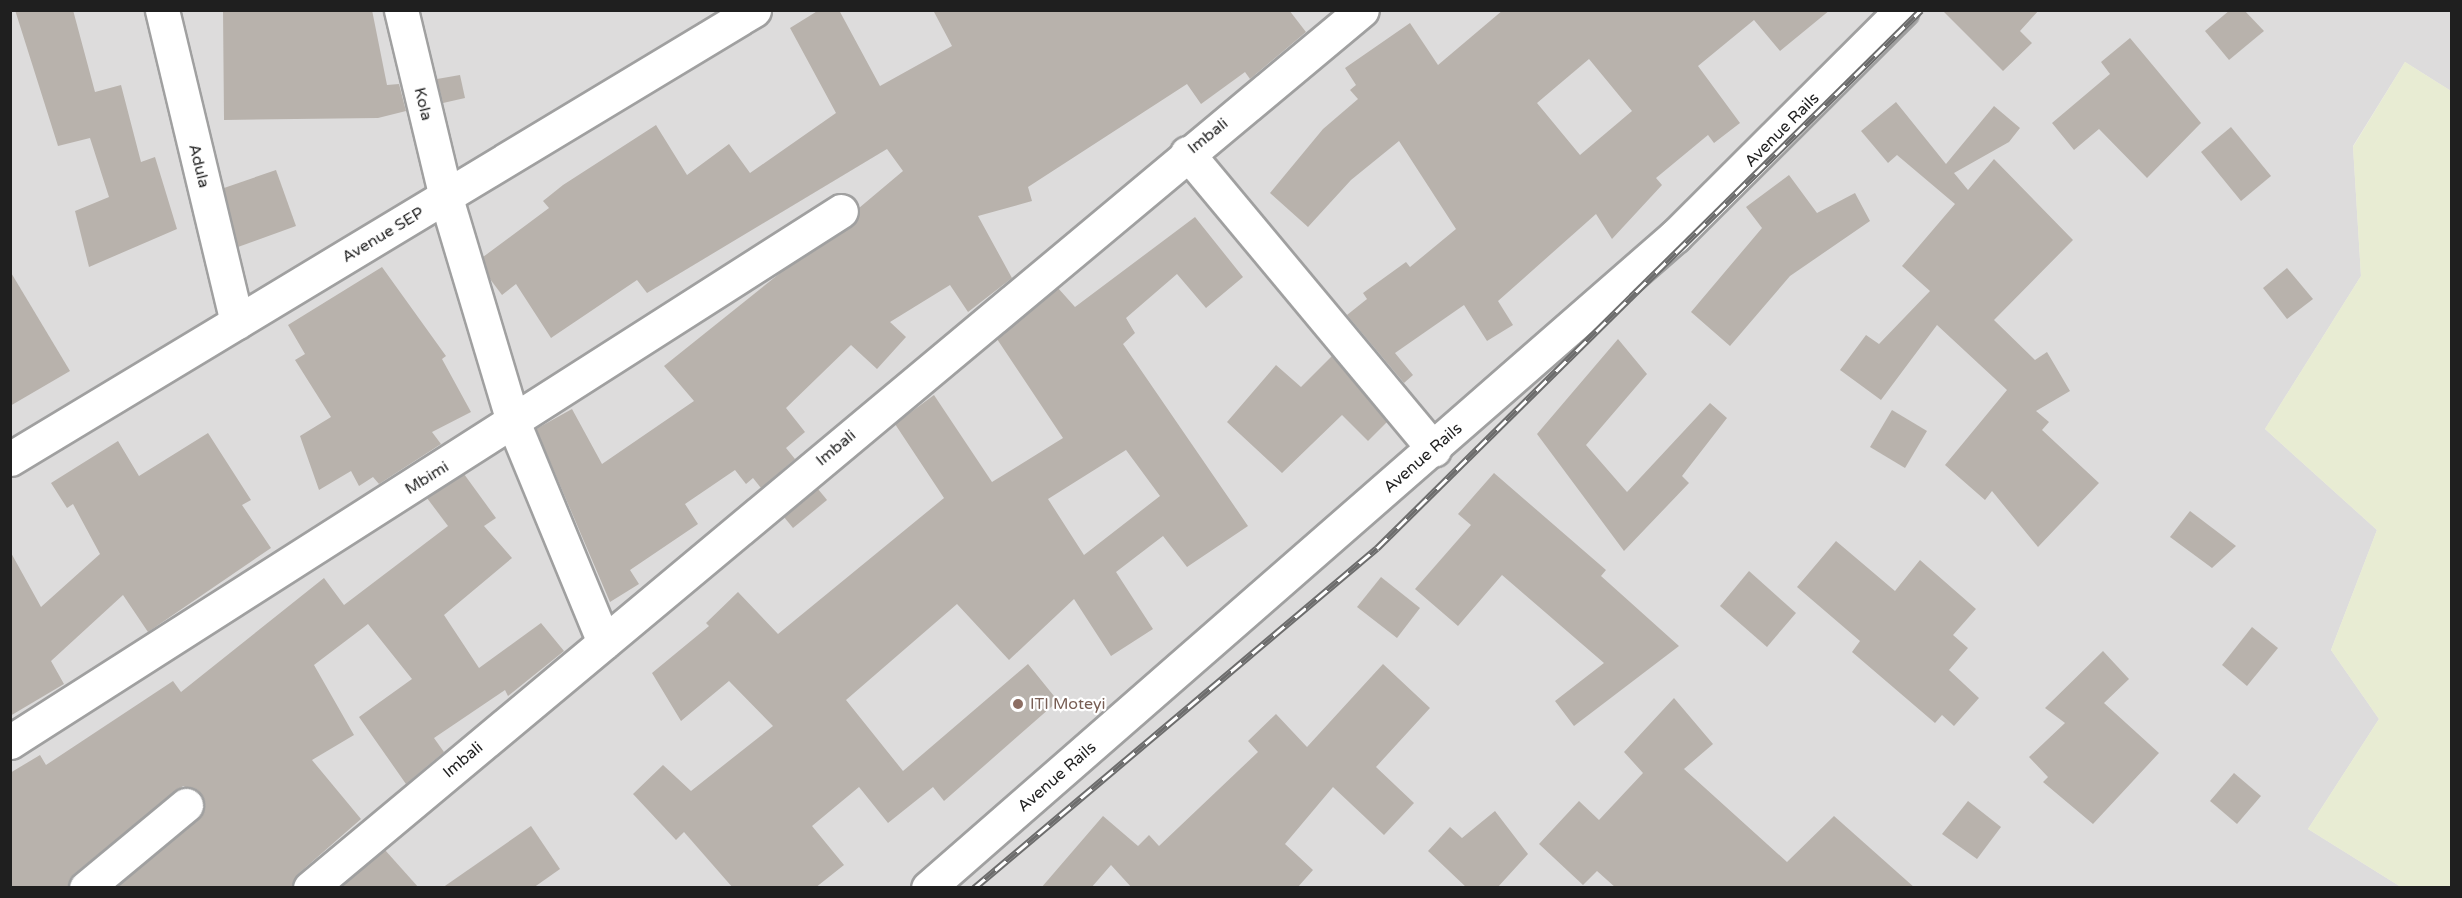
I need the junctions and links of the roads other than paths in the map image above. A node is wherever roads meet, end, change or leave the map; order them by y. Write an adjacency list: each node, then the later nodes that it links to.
1 (162, 10): 9 (street, Adula)
2 (401, 10): 7 (street, Kola)
3 (754, 10): 7 (street, Avenue SEP)
4 (1362, 10): 6 (street, Imbali)
5 (1902, 10): 11 (street, Avenue Rails)
6 (1187, 153): 11 (street); 13 (street, Imbali)
7 (446, 198): 9 (street, Avenue SEP); 10 (street, Kola)
8 (841, 211): 10 (street, Mbimi)
9 (237, 321): 12 (street, Avenue SEP)
10 (514, 424): 13 (street, Kola); 14 (street, Mbimi)
11 (1434, 449): 18 (street, Avenue Rails)
12 (12, 452)
13 (604, 642): 17 (street, Imbali)
14 (10, 742)
15 (186, 805): 16 (street)
16 (86, 888)
17 (310, 888)
18 (928, 888)

